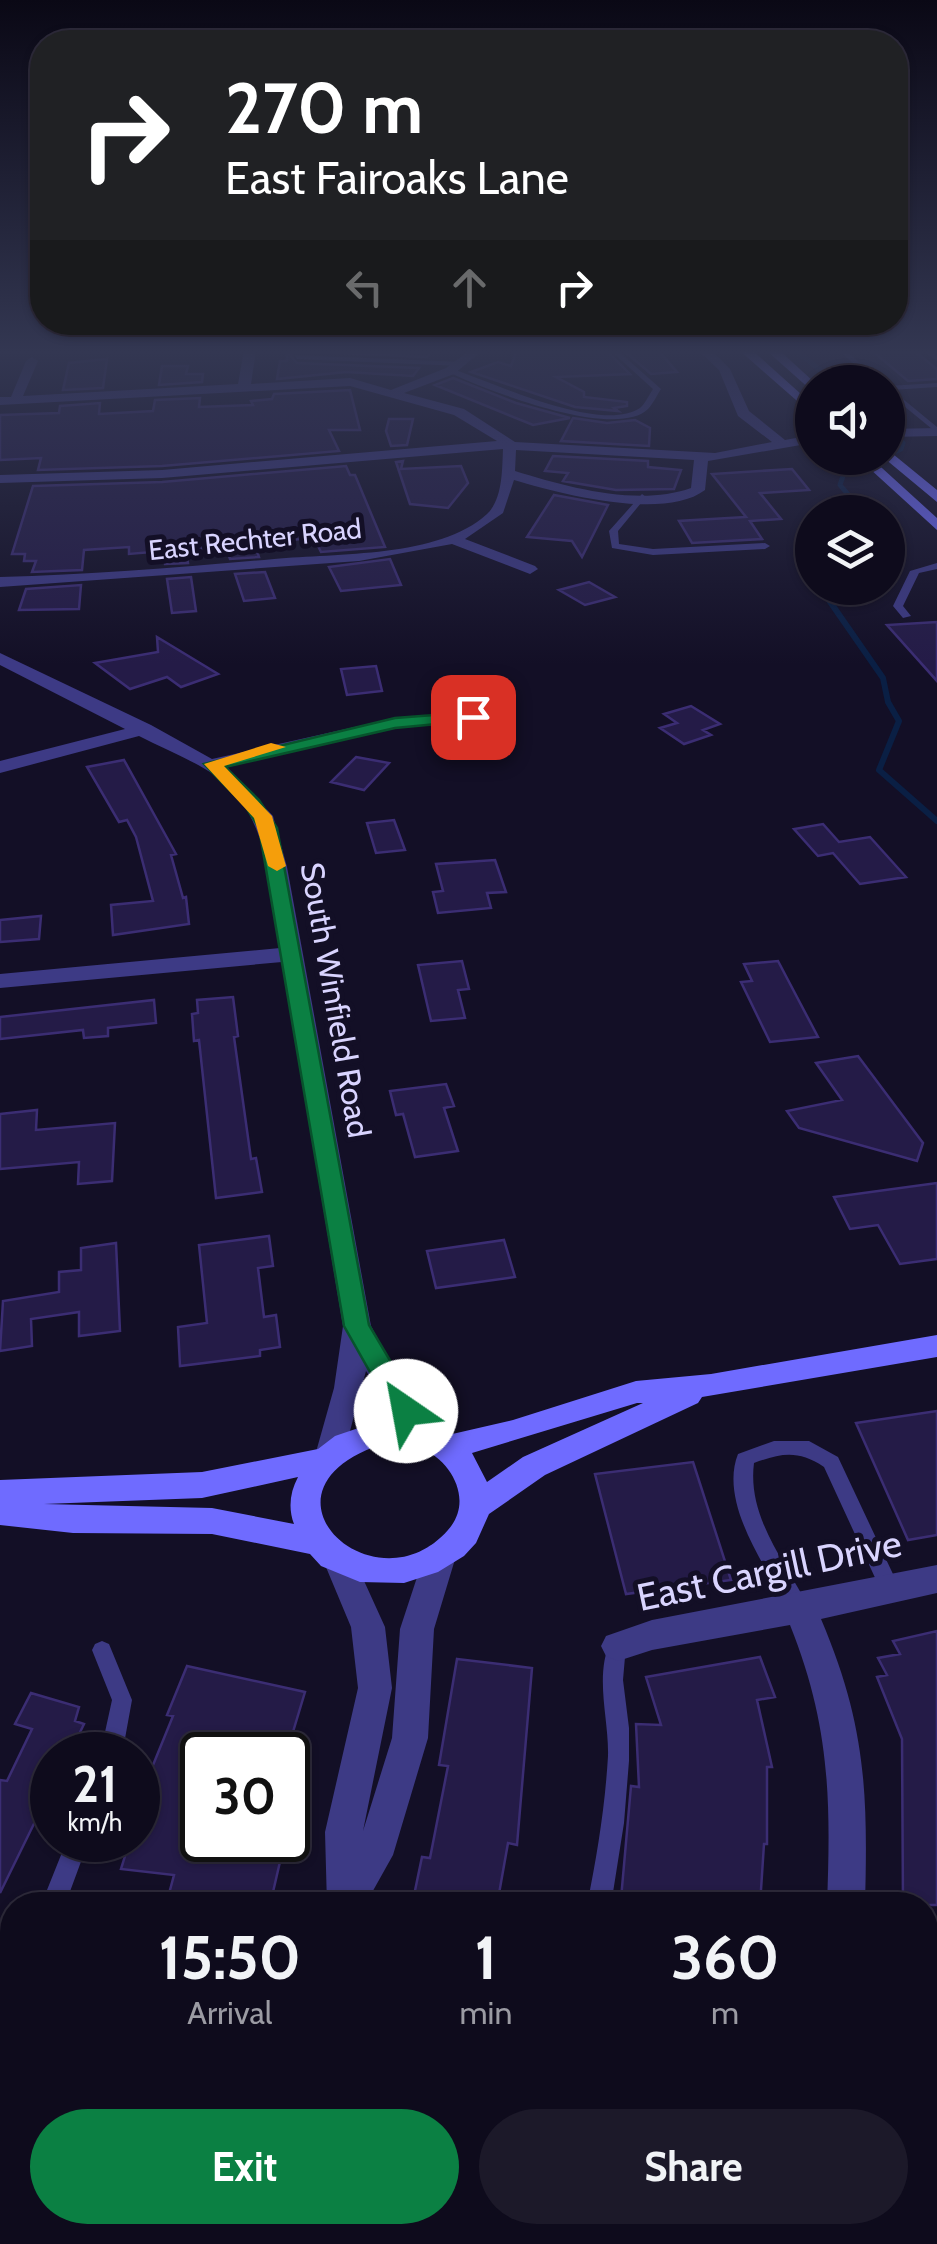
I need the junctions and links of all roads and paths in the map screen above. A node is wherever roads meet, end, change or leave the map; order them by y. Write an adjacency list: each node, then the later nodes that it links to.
1 (386, 455): 9 (street)
2 (509, 455): 7 (street, East Rechter Road)
3 (668, 455): 5 (street)
4 (731, 455): 5 (street)
5 (701, 457): 10 (street)
6 (905, 469): 11 (main road)
7 (507, 473): 10 (street); 13 (street, East Rechter Road)
8 (883, 475): 12 (main road)
9 (0, 479)
10 (642, 498): 14 (lane)
11 (937, 498)
12 (937, 526)
13 (450, 538): 16 (street); 17 (street, East Rechter Road)
14 (765, 546)
15 (937, 566): 18 (lane)
16 (530, 568)
17 (0, 582)
18 (906, 616)
19 (0, 658): 21 (street, South Winfield Road)
20 (473, 717): 22 (street)
21 (145, 729): 22 (street, South Winfield Road); 23 (street)
22 (213, 764): 24 (street, South Winfield Road)
23 (0, 766)
24 (292, 954): 25 (street); 26 (street, South Winfield Road)
25 (0, 981)
26 (356, 1326): 29 (street, South Winfield Road); 30 (street, South Winfield Road)
27 (937, 1346): 28 (main road)
28 (711, 1384): 29 (main road); 32 (main road)
29 (435, 1441): 30 (main road); 32 (main road)
30 (326, 1456): 31 (main road); 34 (main road)
31 (0, 1492)
32 (476, 1507): 35 (main road)
33 (0, 1512): 34 (main road)
34 (329, 1551): 35 (main road); 44 (street)
35 (440, 1556): 45 (street)
36 (937, 1579): 37 (street, East Cargill Drive)
37 (890, 1590): 38 (street, East Cargill Drive); 38 (lane)
38 (800, 1609): 39 (street, East Cargill Drive); 47 (street)
39 (618, 1646): 46 (lane)
40 (102, 1650): 41 (lane)
41 (115, 1732)
42 (70, 1862): 43 (lane)
43 (58, 1892)
44 (344, 1892)
45 (351, 1892)
46 (602, 1892)
47 (846, 1892)

